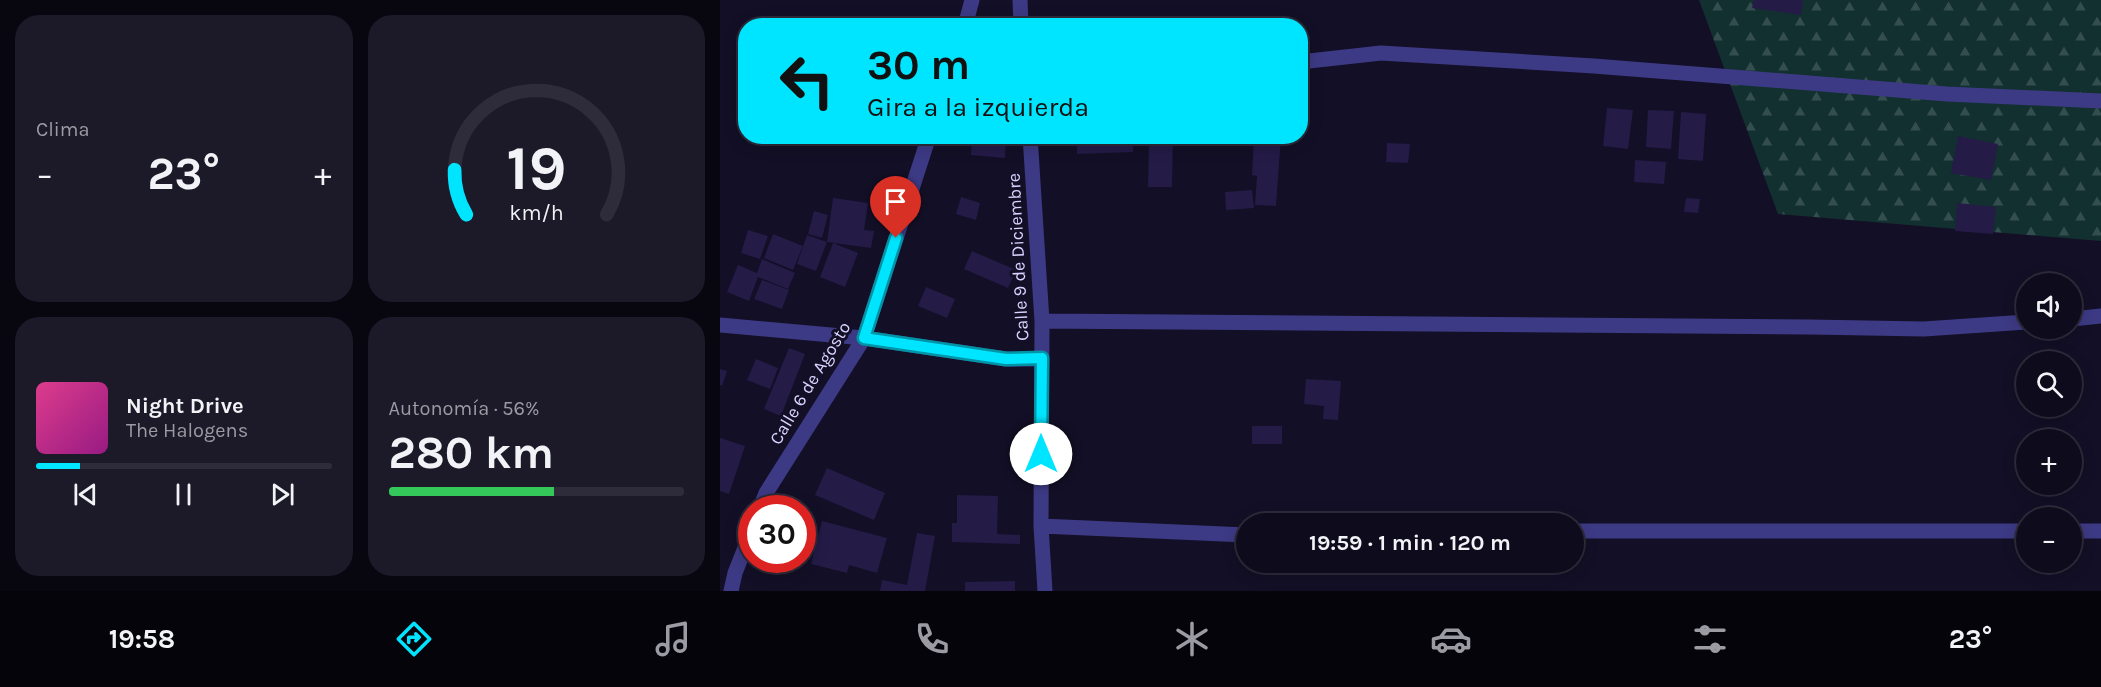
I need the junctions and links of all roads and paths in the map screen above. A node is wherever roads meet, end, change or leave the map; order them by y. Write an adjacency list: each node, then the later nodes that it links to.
1 (972, 0): 3 (street)
2 (1020, 0): 4 (street)
3 (967, 18)
4 (1021, 18)
5 (1308, 61): 6 (street)
6 (2101, 100)
7 (925, 144): 14 (street, Calle 6 de Agosto)
8 (1031, 144): 11 (street, Calle 9 de Diciembre)
9 (2101, 316): 10 (street)
10 (2082, 317)
11 (1042, 321): 12 (street); 15 (street, Calle 9 de Diciembre)
12 (2016, 323)
13 (720, 325): 14 (street)
14 (864, 338): 15 (street); 16 (street, Calle 6 de Agosto)
15 (1042, 358): 17 (street, Calle 9 de Diciembre)
16 (765, 495)
17 (1041, 526): 22 (street); 25 (street, Calle 9 de Diciembre)
18 (1584, 531): 19 (street)
19 (2016, 531)
20 (2082, 531): 21 (street)
21 (2101, 531)
22 (1236, 535)
23 (738, 565): 24 (street)
24 (731, 591)
25 (1046, 591)

